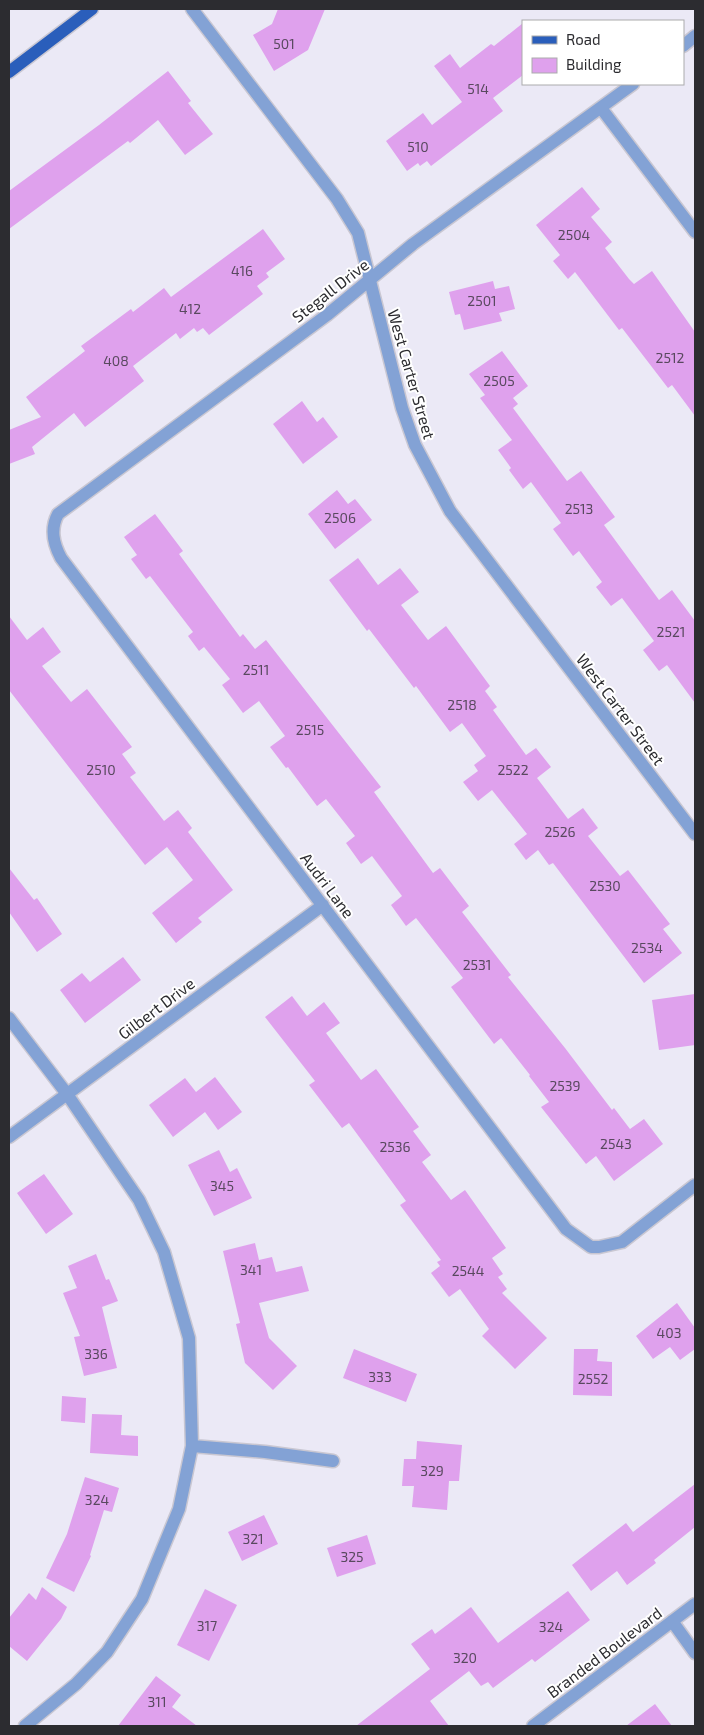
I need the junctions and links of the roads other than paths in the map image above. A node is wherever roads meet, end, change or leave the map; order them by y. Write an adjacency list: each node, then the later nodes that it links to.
1 (92, 9): 5 (main road)
2 (192, 9): 9 (street, West Carter Street)
3 (695, 36): 4 (street)
4 (684, 45)
5 (9, 72)
6 (632, 85): 7 (street, Stegall Drive)
7 (602, 108): 8 (street); 9 (street, Stegall Drive)
8 (695, 232)
9 (370, 281): 10 (street, Stegall Drive); 11 (street, West Carter Street)
10 (53, 526): 12 (street, Audri Lane)
11 (695, 834)
12 (323, 905): 14 (street, Gilbert Drive); 16 (street, Audri Lane)
13 (9, 1018): 14 (street)
14 (67, 1094): 15 (street, Gilbert Drive); 17 (street)
15 (9, 1137)
16 (695, 1185)
17 (192, 1446): 18 (street); 22 (street)
18 (333, 1461)
19 (695, 1604): 20 (street, Branded Boulevard)
20 (672, 1621): 21 (street); 23 (street, Branded Boulevard)
21 (695, 1653)
22 (26, 1726)
23 (533, 1726)

